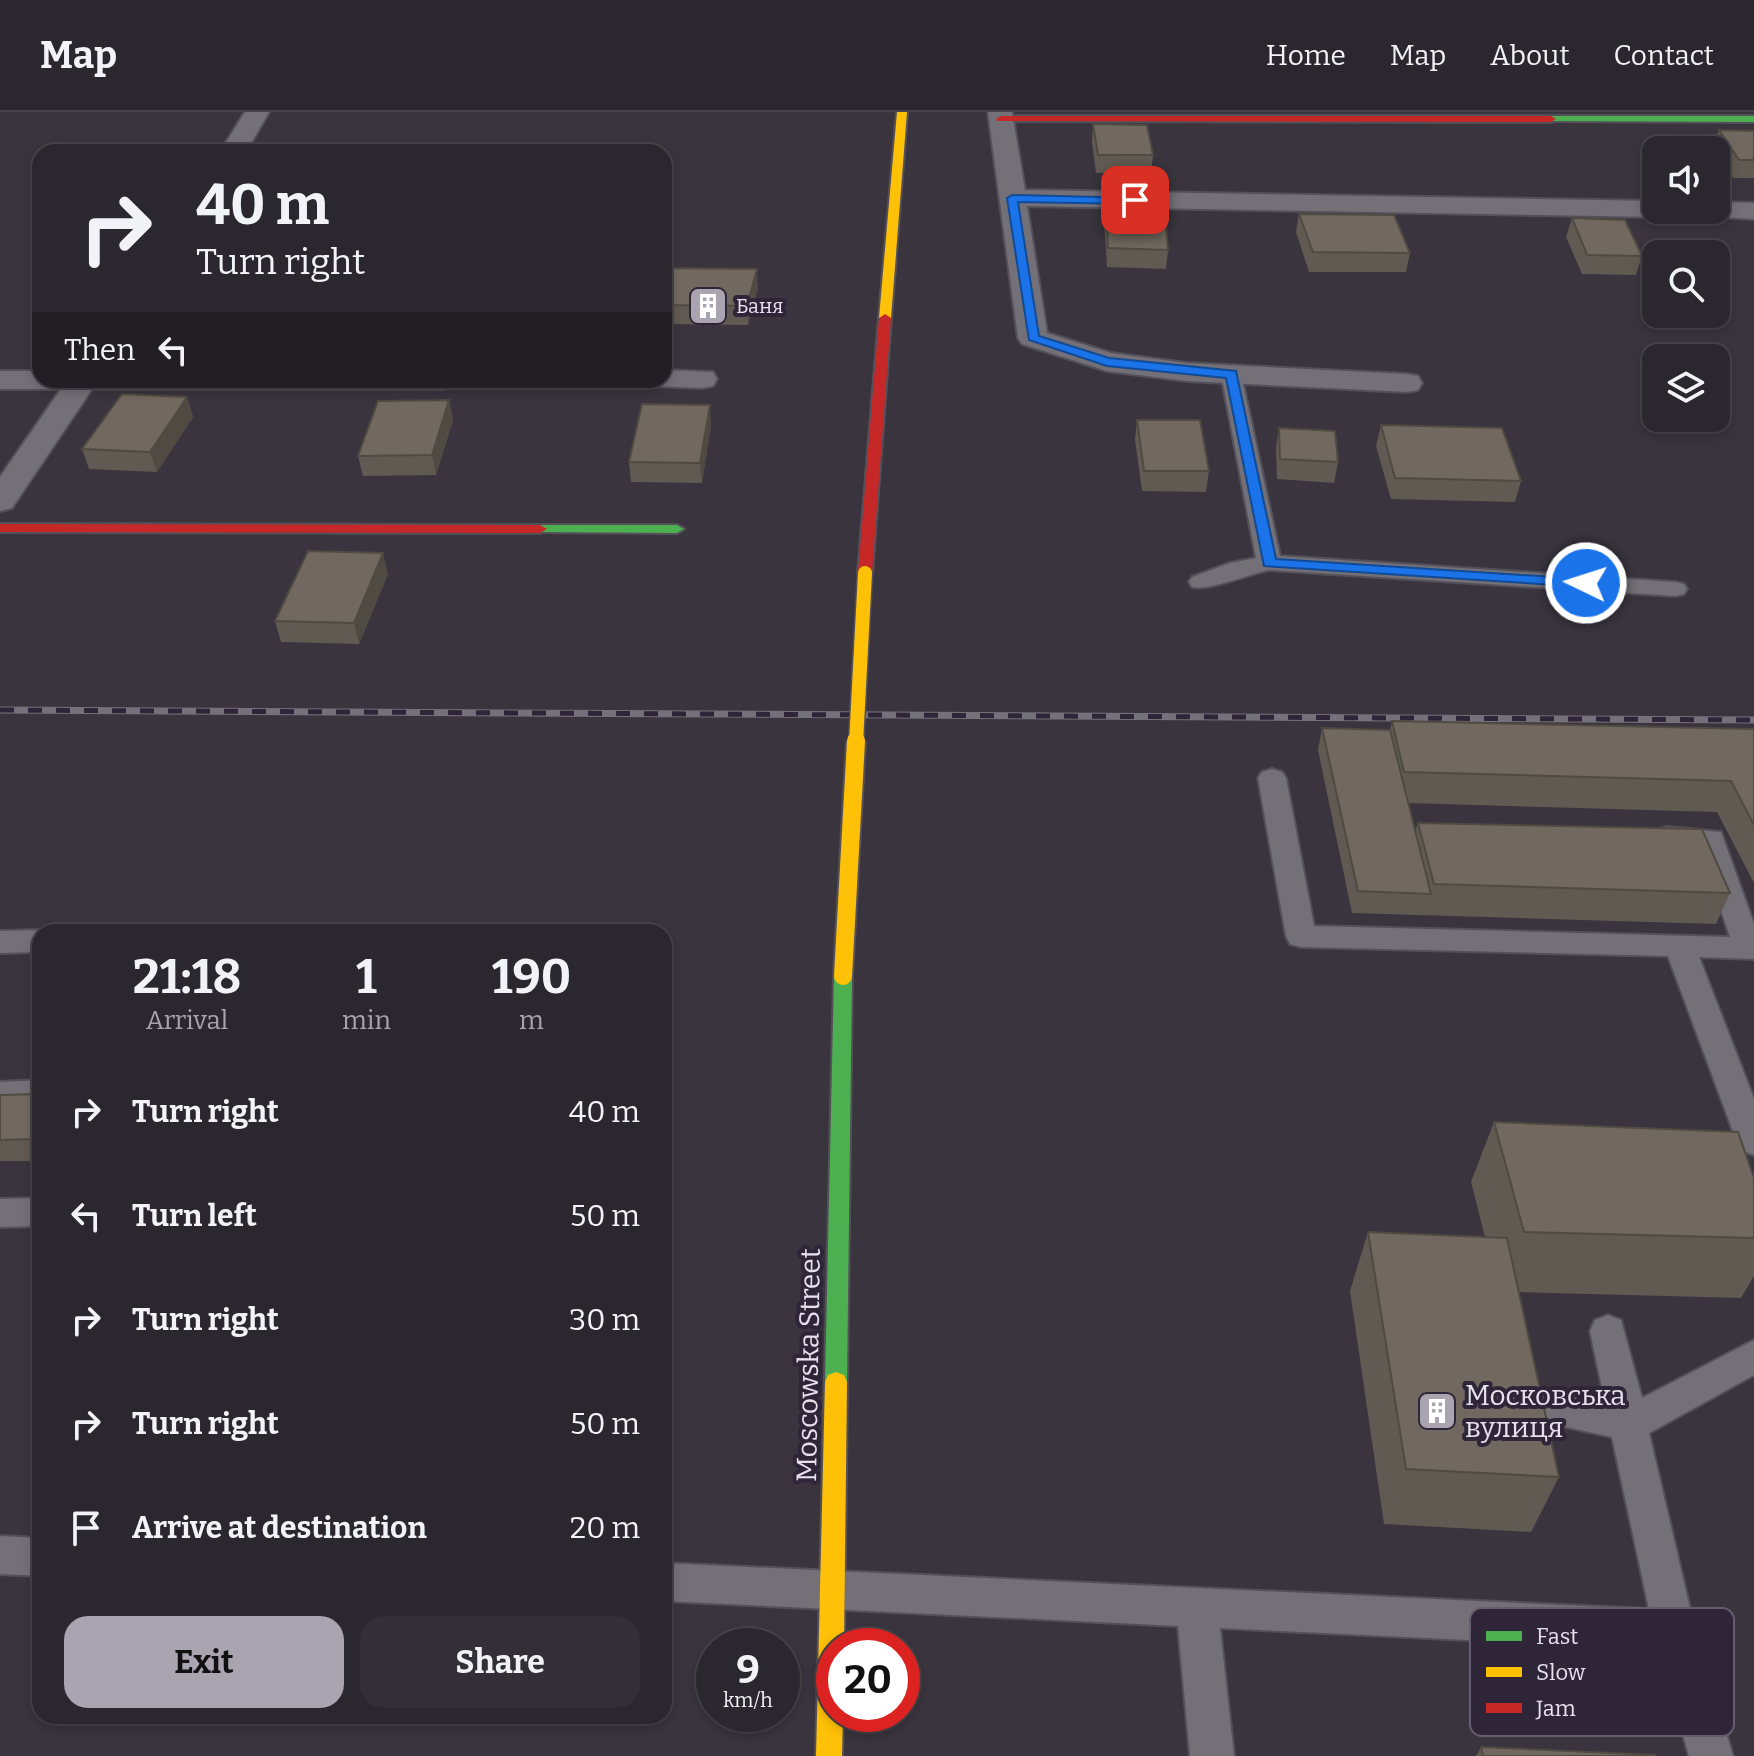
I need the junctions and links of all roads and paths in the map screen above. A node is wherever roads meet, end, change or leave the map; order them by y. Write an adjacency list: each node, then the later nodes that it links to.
1 (257, 112): 5 (street)
2 (902, 112): 42 (main road, Moscowska Street, bridge)
3 (1001, 115): 4 (main road); 6 (street)
4 (1754, 119)
5 (238, 144)
6 (1012, 198): 7 (street); 10 (street)
7 (1642, 209)
8 (1730, 210): 9 (street)
9 (1754, 211)
10 (1231, 374): 15 (street); 20 (lane)
11 (672, 379): 12 (street)
12 (702, 379)
13 (0, 380): 14 (street)
14 (32, 380)
15 (1407, 383)
16 (77, 388): 17 (street)
17 (0, 501)
18 (0, 528): 19 (main road)
19 (677, 529)
20 (1269, 563): 21 (lane); 22 (lane)
21 (1201, 582)
22 (1675, 589)
23 (1272, 778): 28 (lane)
24 (1633, 836): 25 (lane)
25 (1754, 936)
26 (32, 941): 27 (lane)
27 (0, 942)
28 (1679, 946): 29 (lane); 32 (lane)
29 (1754, 948)
30 (32, 1093): 31 (lane)
31 (0, 1095)
32 (1753, 1135)
33 (32, 1212): 34 (lane)
34 (0, 1213)
35 (1608, 1331): 38 (lane)
36 (1754, 1356): 38 (lane)
37 (1543, 1407): 38 (lane)
38 (1630, 1424): 44 (lane)
39 (0, 1555): 40 (lane)
40 (32, 1557)
41 (672, 1582): 42 (lane)
42 (832, 1588): 43 (lane); 47 (main road, Moscowska Street)
43 (1197, 1607): 45 (lane); 48 (lane)
44 (1669, 1608)
45 (1470, 1620)
46 (1705, 1736): 49 (lane)
47 (829, 1756)
48 (1212, 1756)
49 (1711, 1756)

